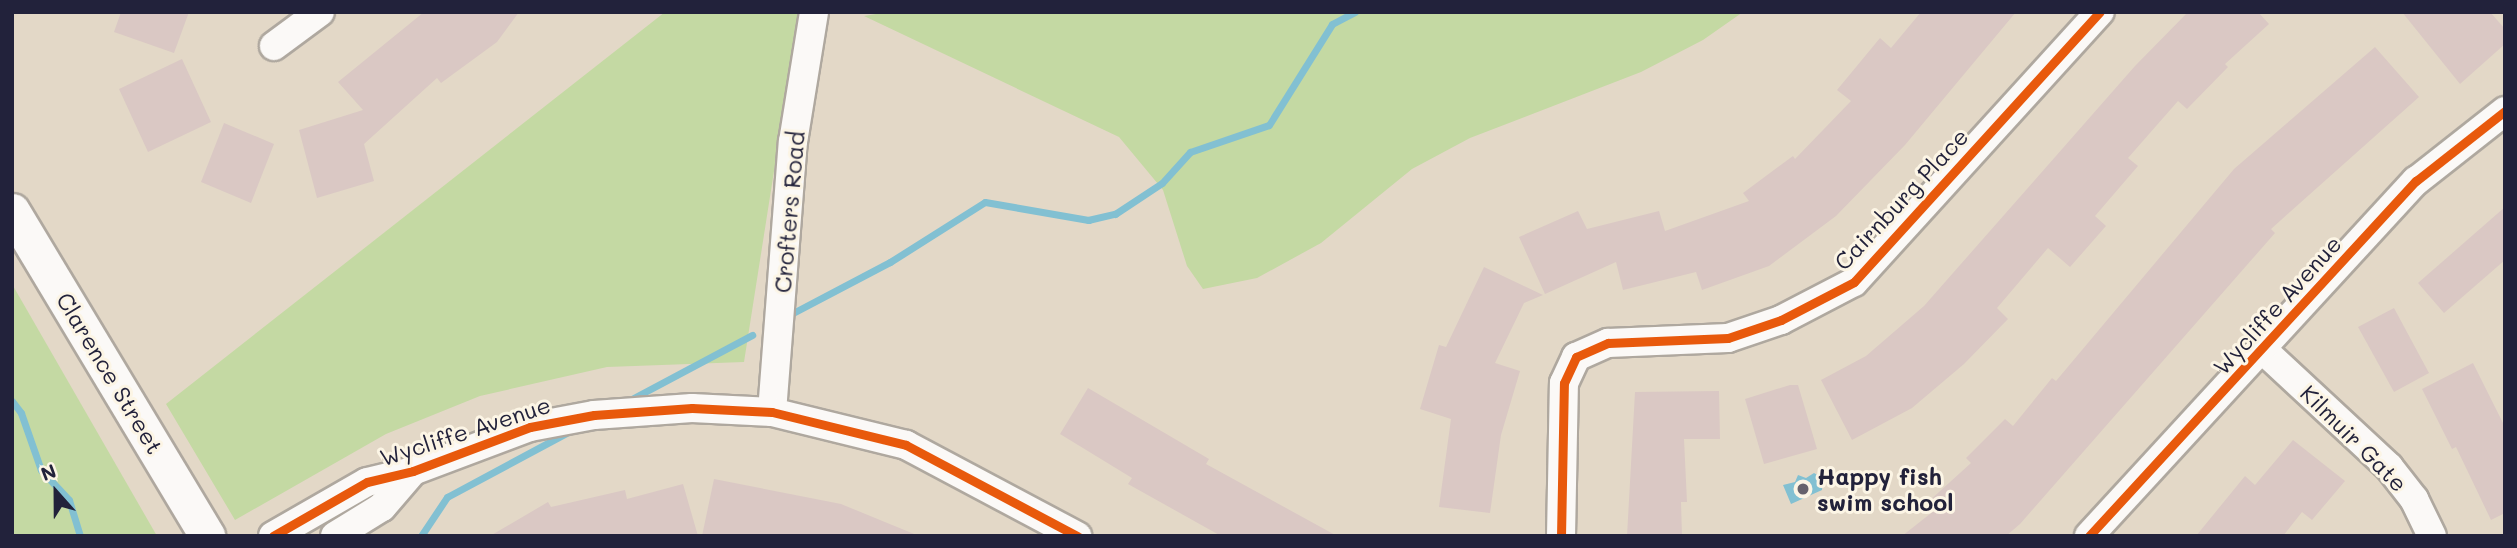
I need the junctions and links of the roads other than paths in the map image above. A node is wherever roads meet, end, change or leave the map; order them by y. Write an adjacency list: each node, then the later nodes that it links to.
1 (320, 12): 4 (street)
2 (814, 12): 8 (street, Crofters Road)
3 (2100, 12): 14 (street, Cairnburg Place)
4 (274, 46)
5 (2505, 111): 7 (street, Wycliffe Avenue)
6 (12, 211): 10 (street, Clarence Street)
7 (2263, 350): 15 (street, Wycliffe Avenue); 16 (street, Kilmuir Gate)
8 (772, 412): 9 (street, Wycliffe Avenue); 13 (street, Wycliffe Avenue)
9 (413, 471): 11 (street, Wycliffe Avenue); 12 (street, Wycliffe Avenue)
10 (206, 536)
11 (273, 536)
12 (335, 536)
13 (1077, 536)
14 (1561, 536)
15 (2089, 536)
16 (2432, 536)

